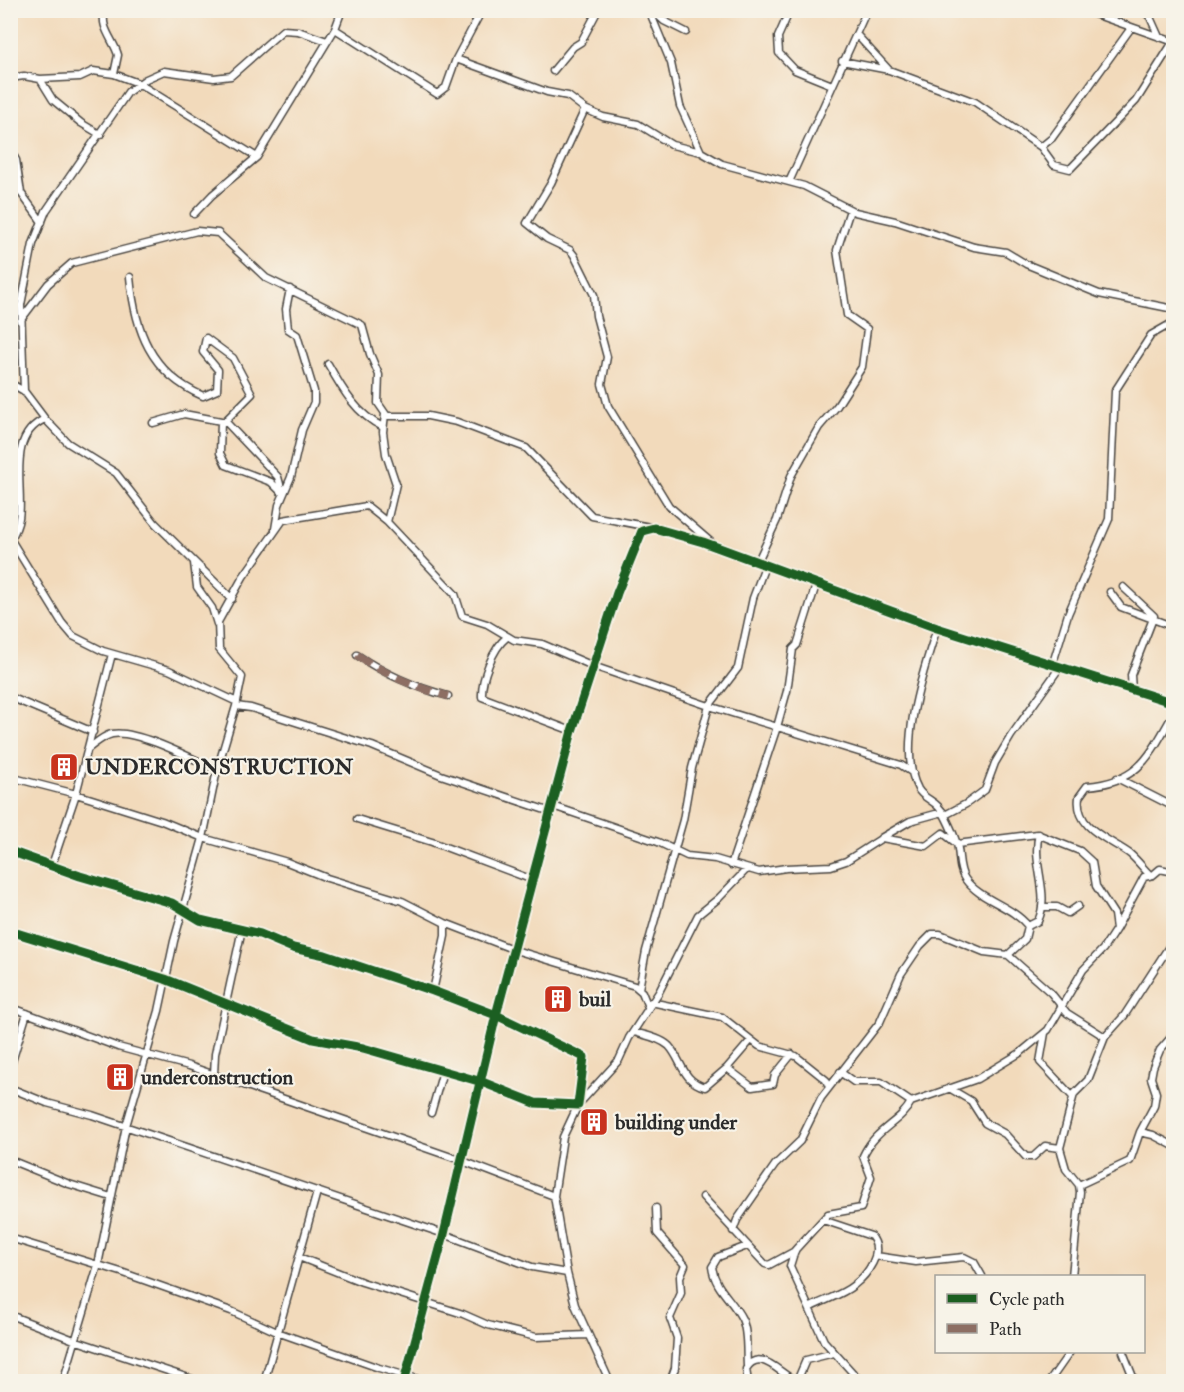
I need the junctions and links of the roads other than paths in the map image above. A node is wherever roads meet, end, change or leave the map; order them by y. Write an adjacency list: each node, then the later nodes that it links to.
1 (106, 10): 22 (street)
2 (342, 10): 11 (street)
3 (482, 10): 17 (street)
4 (598, 10): 20 (street)
5 (650, 10): 12 (street); 32 (street)
6 (790, 10): 27 (street)
7 (867, 10): 13 (street)
8 (1083, 10): 10 (street)
9 (1147, 12): 14 (street)
10 (1131, 28): 14 (street); 30 (street)
11 (335, 29): 15 (street); 17 (street)
12 (686, 32)
13 (856, 34): 18 (street); 19 (street)
14 (1159, 38): 16 (street)
15 (327, 41): 26 (street); 33 (street)
16 (1173, 42): 30 (street)
17 (456, 59): 28 (street)
18 (842, 61): 19 (street); 27 (street)
19 (889, 70): 30 (street)
20 (553, 71)
21 (10, 74): 23 (street)
22 (114, 74): 25 (street); 26 (street)
23 (24, 76): 24 (street); 25 (street)
24 (10, 78)
25 (40, 79): 29 (street)
26 (138, 83): 29 (street); 33 (street)
27 (832, 85): 34 (street)
28 (585, 109): 32 (street); 55 (street)
29 (101, 135): 37 (street)
30 (1041, 147)
31 (10, 150): 37 (street)
32 (701, 152): 34 (street)
33 (257, 158): 36 (street)
34 (789, 182): 35 (street)
35 (850, 210): 40 (street); 57 (street)
36 (194, 214)
37 (42, 222): 41 (street)
38 (130, 277): 50 (street)
39 (290, 289): 41 (street); 46 (street); 50 (street)
40 (1173, 309)
41 (20, 321): 45 (street)
42 (1173, 322): 71 (street)
43 (328, 364): 49 (street)
44 (10, 383): 45 (street)
45 (24, 391): 47 (street)
46 (385, 414): 49 (street); 52 (street)
47 (45, 419): 54 (street); 56 (street)
48 (153, 423): 50 (street)
49 (383, 428): 51 (street)
50 (283, 495): 53 (street)
51 (387, 522): 53 (street); 68 (street)
52 (654, 528): 55 (street); 72 (street)
53 (275, 532): 62 (street)
54 (11, 540): 69 (street)
55 (715, 546): 57 (street)
56 (194, 562): 62 (street); 65 (street)
57 (757, 563): 58 (street)
58 (765, 566): 59 (street); 79 (street)
59 (816, 585): 67 (street); 81 (street)
60 (1123, 587): 63 (street)
61 (1110, 592): 63 (street)
62 (232, 599): 65 (street)
63 (1154, 618): 64 (street); 66 (street); 74 (street)
64 (1173, 621)
65 (218, 625): 78 (street)
66 (1173, 627)
67 (937, 628): 71 (street); 86 (street)
68 (507, 637): 72 (street); 82 (street)
69 (112, 654): 78 (street); 83 (street)
70 (357, 655): 75 (street)
71 (1053, 663): 73 (street)
72 (593, 666): 79 (street); 82 (street)
73 (1060, 667): 74 (street); 92 (street)
74 (1132, 691): 77 (street)
75 (448, 696)
76 (10, 697): 83 (street)
77 (1173, 703)
78 (236, 704): 85 (street); 91 (street)
79 (709, 706): 81 (street); 98 (street)
80 (1173, 713): 88 (street)
81 (777, 727): 86 (street); 101 (street)
82 (572, 730): 91 (street)
83 (93, 732): 84 (street)
84 (88, 749): 85 (street); 89 (street)
85 (217, 770): 95 (street)
86 (913, 773): 92 (street)
87 (10, 777): 89 (street)
88 (1117, 778): 90 (street); 104 (street)
89 (75, 794): 95 (street); 100 (street)
90 (1173, 807)
91 (552, 809): 98 (street); 105 (street)
92 (944, 813): 96 (street); 97 (street)
93 (357, 819): 105 (street)
94 (1038, 834): 97 (street); 106 (street); 112 (street)
95 (203, 838): 108 (street); 109 (street)
96 (880, 838): 97 (street); 102 (street)
97 (957, 844): 110 (street)
98 (673, 850): 101 (street); 118 (street)
99 (10, 851): 100 (street)
100 (52, 865): 108 (street)
101 (731, 865): 102 (street)
102 (746, 870): 121 (street)
103 (1173, 872): 104 (street)
104 (1150, 875): 112 (street)
105 (533, 880): 115 (street)
106 (1044, 906): 107 (street); 110 (street)
107 (1078, 906)
108 (184, 910): 111 (street); 117 (street)
109 (445, 922): 115 (street); 119 (street)
110 (1028, 926): 116 (street)
111 (242, 929): 119 (street); 120 (street)
112 (1116, 929): 123 (street)
113 (10, 931): 117 (street)
114 (1173, 939): 129 (street)
115 (515, 950): 118 (street); 125 (street)
116 (1008, 955): 123 (street); 136 (street)
117 (165, 979): 120 (street); 131 (street)
118 (639, 988): 121 (street)
119 (433, 991): 125 (street)
120 (226, 1004): 135 (street); 137 (street)
121 (650, 1004): 126 (street); 130 (street)
122 (10, 1007): 124 (street)
123 (1063, 1008): 127 (street); 129 (street)
124 (27, 1013): 131 (street); 133 (street)
125 (496, 1015): 138 (street); 144 (street)
126 (634, 1032): 134 (street); 144 (street)
127 (1045, 1032): 141 (street); 142 (street)
128 (1173, 1034): 147 (street)
129 (1105, 1037): 142 (street)
130 (751, 1040): 132 (street); 134 (street)
131 (145, 1054): 137 (street); 146 (street)
132 (792, 1054): 134 (street); 139 (street)
133 (10, 1068)
134 (727, 1068)
135 (443, 1071): 138 (street); 145 (street)
136 (840, 1072): 139 (street); 143 (street)
137 (214, 1075): 150 (street)
138 (482, 1082): 144 (street); 150 (street)
139 (829, 1087): 159 (street)
140 (10, 1088): 146 (street)
141 (949, 1088): 143 (street); 149 (street)
142 (1073, 1097): 149 (street)
143 (911, 1102): 158 (street)
144 (578, 1104): 154 (street)
145 (431, 1113)
146 (126, 1126): 153 (street); 155 (street)
147 (1140, 1132): 148 (street); 152 (street)
148 (1173, 1146)
149 (1060, 1148): 152 (street)
150 (460, 1160): 154 (street); 160 (street)
151 (10, 1161): 155 (street)
152 (1079, 1185): 169 (street)
153 (317, 1192): 160 (street); 165 (street)
154 (554, 1196): 167 (street)
155 (111, 1197): 166 (street)
156 (703, 1197): 159 (street)
157 (656, 1208): 186 (street)
158 (823, 1220): 163 (street); 164 (street)
159 (733, 1231): 162 (street)
160 (444, 1234): 167 (street); 170 (street)
161 (10, 1238): 166 (street)
162 (747, 1246): 163 (street); 179 (street)
163 (795, 1250): 171 (street)
164 (876, 1256): 168 (street); 171 (street)
165 (299, 1257): 170 (street); 173 (street)
166 (98, 1265): 173 (street); 175 (street)
167 (567, 1273): 174 (street)
168 (981, 1275)
169 (1072, 1275)
170 (424, 1302): 174 (street); 180 (street)
171 (811, 1307): 176 (street)
172 (10, 1315): 175 (street)
173 (277, 1332): 180 (street); 183 (street)
174 (588, 1335): 185 (street)
175 (74, 1340): 181 (street); 182 (street)
176 (834, 1353): 179 (street); 188 (street)
177 (1069, 1353): 189 (street)
178 (1123, 1353): 190 (street)
179 (747, 1366): 187 (street)
180 (404, 1378): 184 (street)
181 (63, 1382)
182 (201, 1382)
183 (264, 1382)
184 (428, 1382)
185 (610, 1382)
186 (670, 1382)
187 (748, 1382)
188 (861, 1382)
189 (1049, 1382)
190 (1135, 1382)

